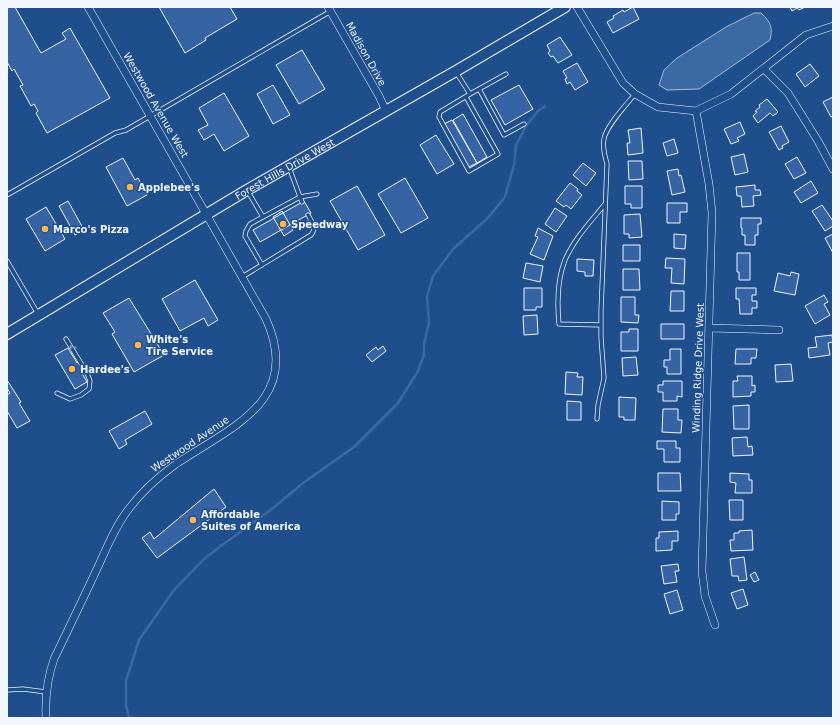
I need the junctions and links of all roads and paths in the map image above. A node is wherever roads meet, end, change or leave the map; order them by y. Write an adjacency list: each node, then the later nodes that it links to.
1 (88, 7): 15 (street, Westwood Avenue West)
2 (565, 7): 7 (main road, Forest Hills Drive West)
3 (577, 7): 11 (street)
4 (330, 9): 13 (street, Madison Drive); 15 (lane)
5 (833, 26): 6 (street)
6 (764, 69): 14 (street); 18 (street)
7 (456, 71): 10 (lane); 13 (main road, Forest Hills Drive West)
8 (506, 74): 9 (lane)
9 (479, 89): 10 (lane); 16 (lane)
10 (470, 94): 12 (lane)
11 (635, 94): 14 (street); 24 (lane)
12 (466, 97): 12 (lane)
13 (386, 111): 17 (main road, Forest Hills Drive West)
14 (696, 111): 33 (street, Winding Ridge Drive West)
15 (150, 115): 21 (lane); 25 (street, Westwood Avenue West)
16 (524, 124)
17 (289, 167): 19 (main road, Forest Hills Drive West); 22 (lane)
18 (833, 169)
19 (247, 190): 25 (main road, Forest Hills Drive West); 27 (lane)
20 (317, 194): 22 (lane)
21 (7, 195)
22 (300, 196): 23 (lane); 27 (lane)
23 (302, 202)
24 (605, 203): 32 (lane); 32 (lane)
25 (206, 214): 30 (street, Westwood Avenue); 31 (main road, Forest Hills Drive West)
26 (308, 215): 29 (lane)
27 (263, 217): 29 (lane)
28 (7, 261): 31 (lane)
29 (262, 265): 30 (lane)
30 (242, 277): 41 (street, Westwood Avenue)
31 (38, 315): 35 (main road, Forest Hills Drive West)
32 (601, 325): 38 (lane)
33 (709, 328): 34 (street); 39 (street, Winding Ridge Drive West)
34 (780, 330)
35 (7, 334)
36 (66, 339): 37 (lane, one-way to 36)
37 (57, 393)
38 (597, 419)
39 (715, 625)
40 (7, 690): 41 (lane)
41 (46, 692): 42 (street, Westwood Avenue)
42 (46, 718)

